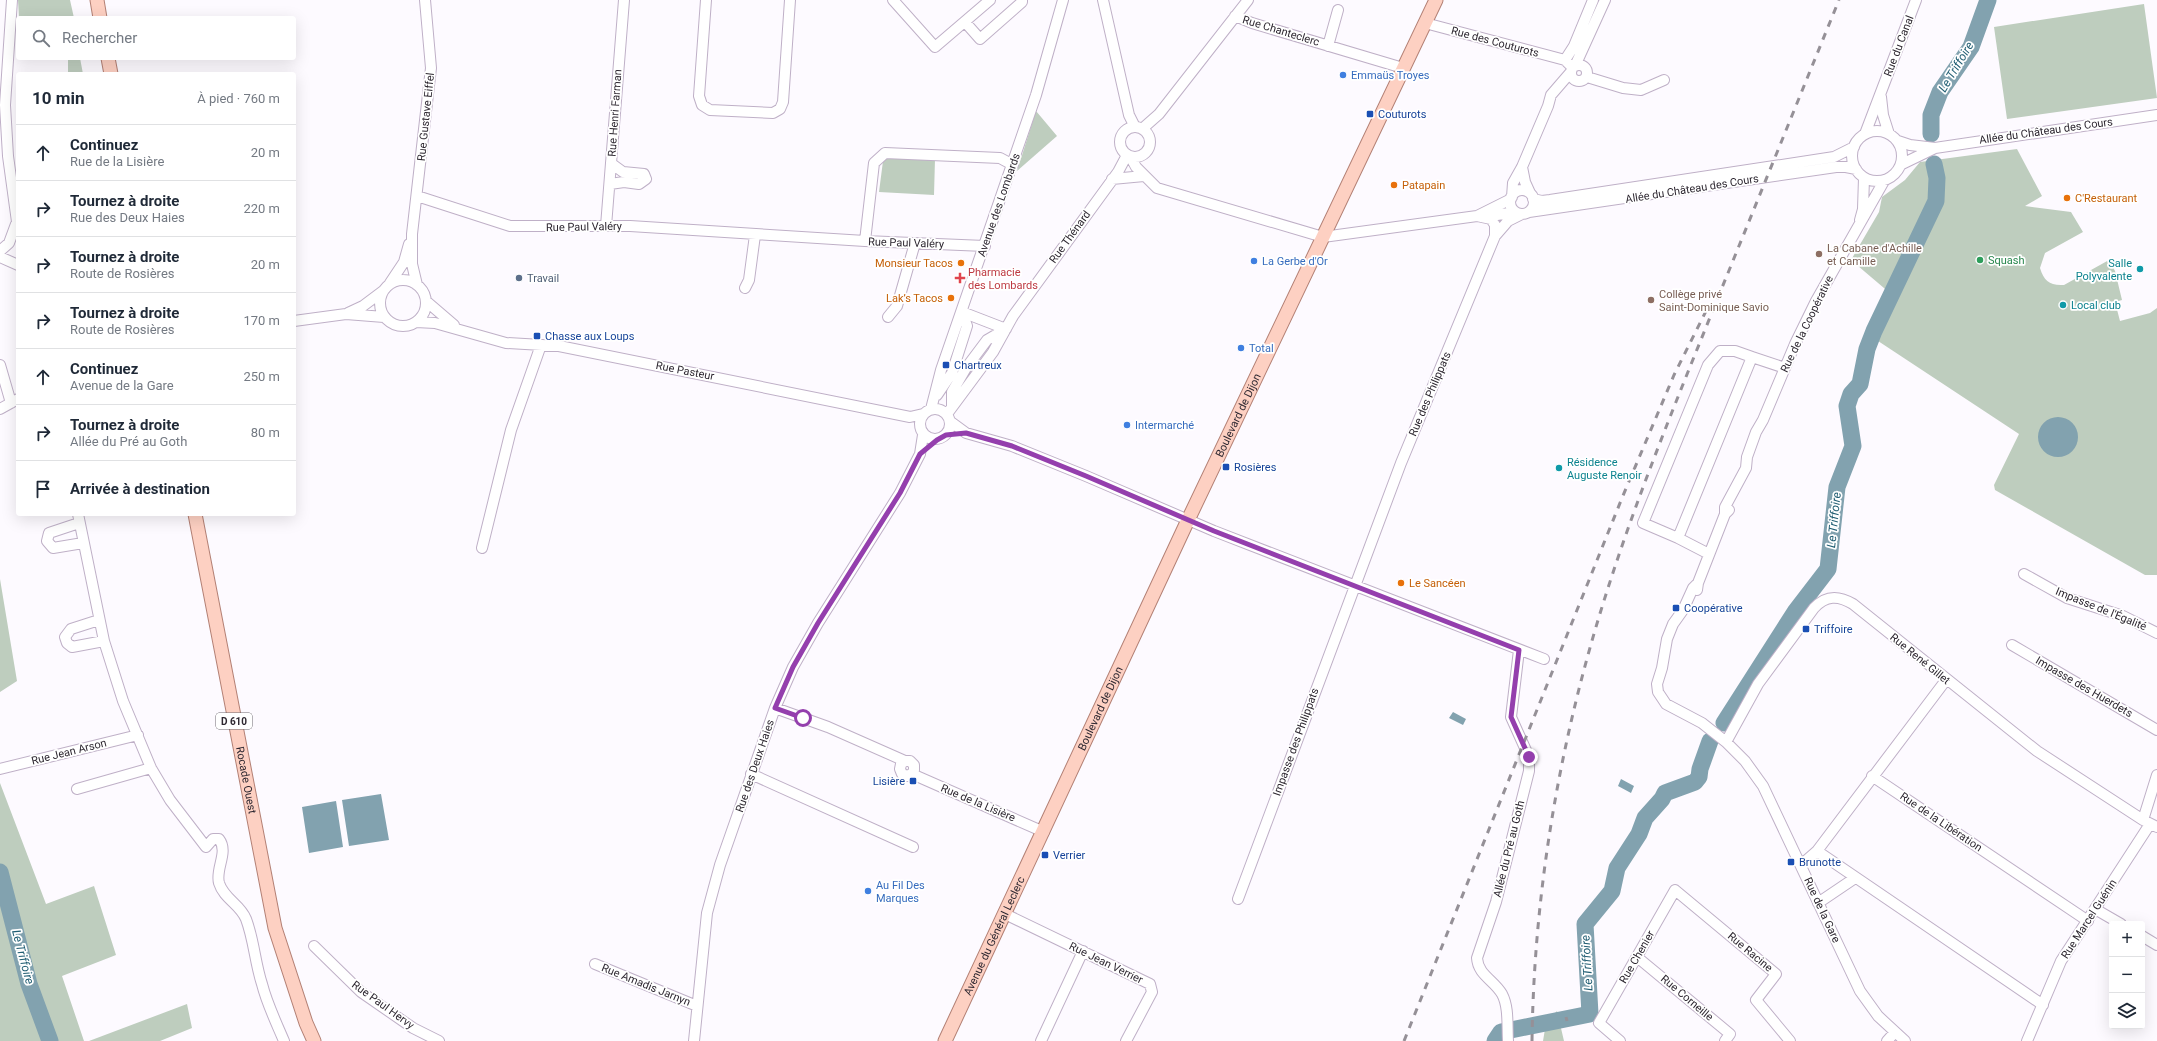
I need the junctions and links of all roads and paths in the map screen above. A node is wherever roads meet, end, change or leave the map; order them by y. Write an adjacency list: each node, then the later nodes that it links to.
1 (12, 0): 26 (street)
2 (97, 0): 19 (main road)
3 (425, 0): 58 (street, Rue Gustave Eiffel)
4 (624, 0): 48 (street, Rue Henri Farman)
5 (706, 0): 6 (street)
6 (790, 0)
7 (893, 0): 21 (street)
8 (990, 0): 21 (street)
9 (1022, 0): 21 (street)
10 (1063, 0): 50 (street, Avenue des Lombards)
11 (1104, 0): 36 (street)
12 (1248, 0): 20 (street)
13 (1436, 0): 22 (main road, Boulevard de Dijon)
14 (1593, 0): 28 (street)
15 (1605, 0): 23 (street)
16 (1916, 0): 24 (street, Rue du Canal)
17 (1925, 0): 24 (street)
18 (1338, 10): 25 (street, Rue Chanteclerc)
19 (100, 16)
20 (1235, 16): 25 (street, Rue Chanteclerc); 38 (street)
21 (965, 22)
22 (1425, 23): 28 (street, Rue des Couturots); 29 (main road, Boulevard de Dijon)
23 (1592, 28): 28 (street); 31 (street)
24 (1904, 32): 34 (street, Rue du Canal)
25 (1328, 46): 29 (street, Rue Chanteclerc)
26 (5, 52): 63 (street)
27 (108, 60): 30 (main road)
28 (1571, 67): 31 (street, Rue des Couturots); 33 (street); 35 (street)
29 (1403, 68): 70 (main road, Boulevard de Dijon)
30 (111, 72)
31 (1586, 72): 32 (street, Rue des Couturots); 33 (street)
32 (1664, 80)
33 (1577, 82): 35 (street)
34 (1881, 92): 41 (street, Rue du Canal); 42 (street, Rue du Canal)
35 (1548, 106): 51 (street)
36 (1129, 115): 38 (street); 39 (street); 40 (street)
37 (2157, 115): 45 (street, Allée du Château des Cours)
38 (1156, 117): 39 (street)
39 (1142, 131): 40 (street); 47 (street)
40 (1124, 132): 46 (street)
41 (1865, 134): 42 (street); 44 (street)
42 (1889, 134): 43 (street)
43 (1898, 141): 45 (street, Allée du Château des Cours); 49 (street)
44 (1854, 147): 52 (street); 59 (street, Allée du Château des Cours)
45 (1935, 148): 49 (street, Allée du Château des Cours)
46 (1128, 155): 47 (street); 54 (street); 55 (street, Rue Thénard)
47 (1143, 155): 54 (street)
48 (612, 164): 57 (street, Rue Henri Farman); 57 (street)
49 (1902, 164): 56 (street)
50 (1013, 165): 71 (street); 73 (street, Avenue des Lombards)
51 (1522, 167): 59 (street); 60 (street)
52 (1856, 169): 53 (street); 61 (street, Allée du Château des Cours)
53 (1864, 178): 56 (street); 66 (street, Rue de la Coopérative)
54 (1147, 179): 55 (street); 70 (street)
55 (1112, 180): 89 (street, Rue Thénard)
56 (1884, 181): 66 (street, Rue de la Coopérative)
57 (610, 184): 64 (street, Rue Henri Farman)
58 (417, 196): 64 (street, Rue Paul Valéry); 67 (street, Rue Gustave Eiffel)
59 (1532, 196): 60 (street); 61 (street)
60 (1511, 198): 61 (street); 62 (street, Allée du Château des Cours)
61 (1522, 213): 62 (street, Allée du Château des Cours); 69 (street, Rue des Philippats)
62 (1481, 216): 69 (street); 70 (street, Allée du Château des Cours)
63 (16, 218)
64 (606, 226): 68 (street, Rue Paul Valéry)
65 (16, 228): 74 (street)
66 (1856, 231): 92 (street, Rue de la Coopérative)
67 (412, 234): 77 (street, Rue Gustave Eiffel); 78 (street, Rue Gustave Eiffel)
68 (755, 235): 71 (street, Rue Paul Valéry); 79 (street)
69 (1495, 236): 112 (street, Rue des Philippats)
70 (1323, 237): 106 (main road, Boulevard de Dijon)
71 (865, 241): 72 (street, Rue Paul Valéry)
72 (915, 244): 73 (street, Rue Paul Valéry); 85 (street)
73 (985, 246): 82 (street, Avenue des Lombards)
74 (0, 251)
75 (0, 257): 76 (street)
76 (16, 264)
77 (390, 284): 78 (street); 80 (street)
78 (417, 285): 81 (street)
79 (745, 288)
80 (383, 291): 83 (street); 84 (street)
81 (426, 301): 87 (street); 88 (street, Rue Pasteur)
82 (962, 312): 89 (street); 95 (street)
83 (346, 314): 84 (street); 86 (street)
84 (384, 317): 87 (street)
85 (888, 317)
86 (296, 321)
87 (416, 322): 88 (street, Rue Pasteur)
88 (460, 329): 90 (street, Rue Pasteur)
89 (1006, 329): 97 (street, Rue Thénard)
90 (540, 345): 98 (street, Rue Pasteur); 109 (street)
91 (1752, 357): 92 (street); 107 (street); 107 (street)
92 (1785, 368): 110 (street, Rue de la Coopérative)
93 (1, 370): 94 (street)
94 (14, 401): 96 (street)
95 (930, 407): 97 (street); 98 (street, Rue Pasteur); 99 (street)
96 (0, 409)
97 (950, 414): 100 (street); 101 (street)
98 (910, 417): 99 (street)
99 (921, 431): 102 (street); 103 (street, Rue des Deux Haies)
100 (966, 433): 101 (street); 106 (street)
101 (946, 435): 102 (street)
102 (937, 440): 103 (street, Rue des Deux Haies)
103 (920, 454): 121 (street, Rue des Deux Haies)
104 (195, 516): 155 (main road, Rocade Ouest / D 610)
105 (78, 518): 108 (street); 108 (street)
106 (1188, 520): 112 (street); 132 (main road, Boulevard de Dijon)
107 (1678, 538): 110 (street)
108 (84, 543): 113 (street)
109 (482, 548)
110 (1709, 554): 120 (street, Rue de la Coopérative)
111 (2024, 574): 114 (street, Impasse de l'Égalité)
112 (1354, 586): 117 (street); 138 (street, Impasse des Philippats)
113 (99, 620): 115 (street); 115 (street)
114 (2157, 633)
115 (104, 641): 123 (street)
116 (2012, 645): 122 (street, Impasse des Huerdets)
117 (1519, 650): 118 (street); 153 (street, Allée du Pré au Goth)
118 (1544, 659)
119 (1946, 680): 124 (street, Rue René Gillet); 129 (street); 131 (street, Rue René Gillet)
120 (1660, 696): 124 (street, Rue de la Gare)
121 (775, 708): 127 (street, Rue des Deux Haies); 132 (street, Rue de la Lisière)
122 (2157, 730)
123 (138, 735): 125 (street); 126 (street, Rue Jean Arson)
124 (1726, 742): 135 (street, Rue de la Gare)
125 (151, 768): 130 (street); 154 (street)
126 (0, 769)
127 (751, 774): 133 (street); 151 (street, Rue des Deux Haies)
128 (2157, 775): 131 (street, Rue Marcel Guénin)
129 (1872, 776): 134 (street); 142 (street, Rue de la Libération)
130 (77, 789)
131 (2150, 824): 140 (street, Rue Marcel Guénin)
132 (1044, 832): 141 (main road, Avenue du Général Leclerc)
133 (913, 847)
134 (1817, 851): 135 (street); 136 (street)
135 (1801, 865): 139 (street, Rue de la Gare)
136 (1855, 878): 139 (street); 150 (street)
137 (1675, 890): 148 (street, Rue Chenier); 163 (street, Rue Racine)
138 (1238, 899)
139 (1818, 904): 152 (street, Rue de la Gare)
140 (2095, 909): 142 (street, Rue Marcel Guénin); 143 (street)
141 (1005, 914): 147 (street, Rue Jean Verrier); 158 (main road, Avenue du Général Leclerc)
142 (2088, 921): 150 (street, Rue Marcel Guénin)
143 (2116, 921)
144 (2145, 938): 145 (street)
145 (2157, 945)
146 (314, 946): 156 (street, Rue Paul Hervy)
147 (1083, 952): 159 (street); 160 (street, Rue Jean Verrier)
148 (1637, 957): 161 (street, Rue Chenier); 162 (street, Rue Corneille)
149 (595, 964): 151 (street, Rue Amadis Jarnyn)
150 (2043, 1005): 166 (street, Rue Marcel Guénin)
151 (697, 1006): 157 (street, Rue des Deux Haies)
152 (1895, 1032): 164 (street); 165 (street, Rue de la Gare)
153 (1507, 1034)
154 (284, 1041)
155 (314, 1041)
156 (439, 1041)
157 (694, 1041)
158 (946, 1041)
159 (1041, 1041)
160 (1126, 1041)
161 (1620, 1041)
162 (1725, 1041)
163 (1790, 1041)
164 (1888, 1041)
165 (1905, 1041)
166 (2028, 1041)

